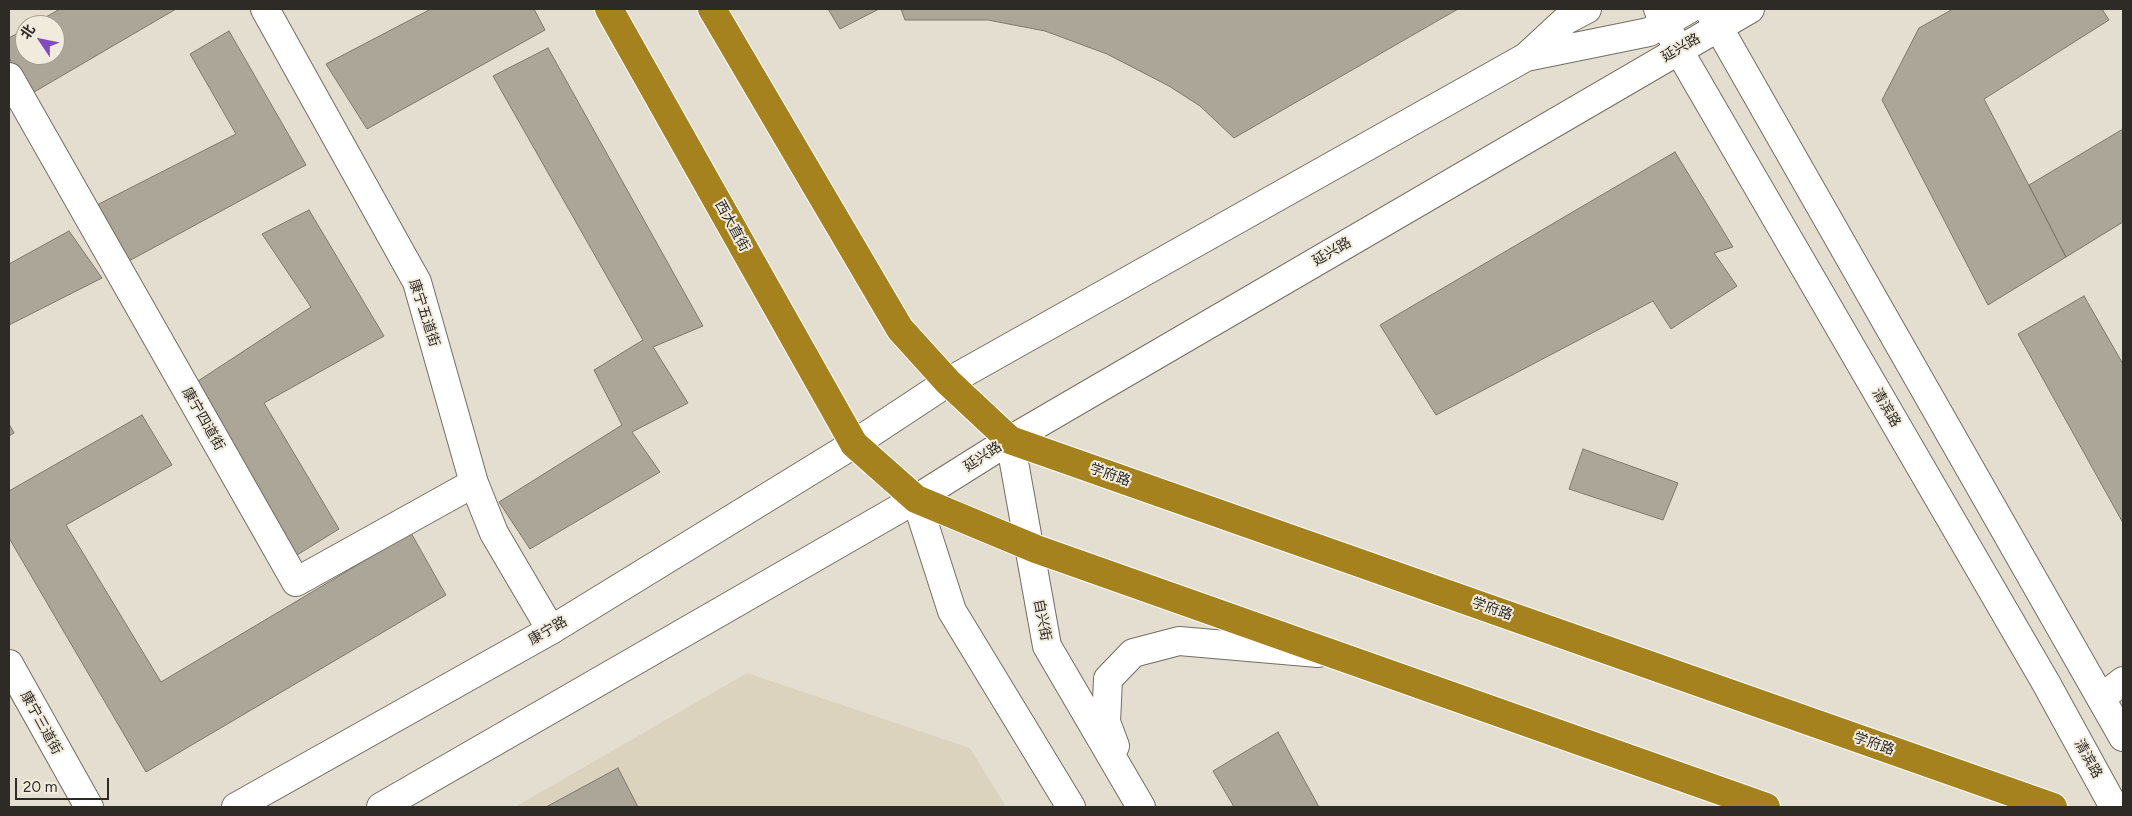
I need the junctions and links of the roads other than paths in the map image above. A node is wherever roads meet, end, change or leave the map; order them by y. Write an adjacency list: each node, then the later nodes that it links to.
1 (265, 9): 15 (main road, 康宁五道街)
2 (609, 9): 14 (highway, 西大直街)
3 (712, 9): 12 (highway)
4 (1587, 9): 10 (main road)
5 (1689, 9): 7 (main road)
6 (1750, 9): 8 (main road, 延兴路)
7 (1662, 16): 9 (main road, 清滨路); 10 (main road)
8 (1713, 18): 9 (main road, 延兴路); 22 (main road)
9 (1678, 49): 13 (main road, 延兴路); 31 (main road, 清滨路)
10 (1526, 57): 12 (main road)
11 (9, 77): 15 (main road, 康宁四道街)
12 (948, 382): 13 (highway, 学府路); 14 (main road)
13 (1010, 440): 16 (main road, 延兴路); 17 (main road, 自兴街); 30 (highway, 学府路)
14 (854, 444): 16 (highway); 18 (main road, 康宁路)
15 (474, 483): 18 (main road, 康宁五道街)
16 (916, 499): 17 (highway); 27 (main road); 28 (main road)
17 (1029, 546): 19 (highway); 24 (main road, 自兴街)
18 (551, 630): 26 (main road, 康宁路)
19 (1333, 654): 24 (main road); 29 (highway)
20 (9, 664): 25 (main road, 康宁三道街)
21 (2123, 681): 22 (main road)
22 (2100, 698): 23 (main road)
23 (2123, 738)
24 (1135, 798)
25 (89, 807)
26 (236, 807)
27 (381, 807)
28 (1071, 807)
29 (1766, 807)
30 (2053, 807)
31 (2114, 807)

